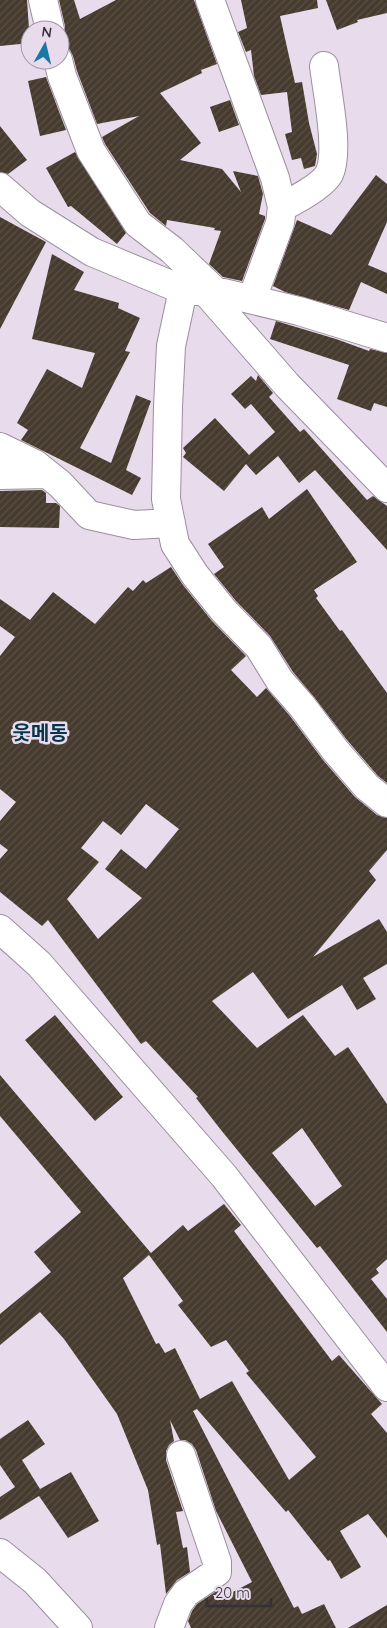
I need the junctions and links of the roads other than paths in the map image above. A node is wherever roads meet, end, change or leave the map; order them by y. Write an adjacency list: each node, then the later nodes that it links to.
1 (43, 0): 3 (street)
2 (210, 0): 7 (street)
3 (48, 20)
4 (324, 66): 7 (street)
5 (60, 70): 8 (street)
6 (0, 186): 8 (street)
7 (282, 207): 9 (street)
8 (202, 291): 9 (street); 14 (street); 15 (street)
9 (252, 300): 10 (street)
10 (387, 338)
11 (0, 447): 12 (street)
12 (47, 474): 13 (street); 15 (street)
13 (0, 476)
14 (387, 488)
15 (171, 523): 16 (street)
16 (387, 803)
17 (0, 929): 18 (street)
18 (387, 1387)
19 (182, 1455): 22 (street)
20 (0, 1553): 21 (street)
21 (78, 1628)
22 (169, 1628)

